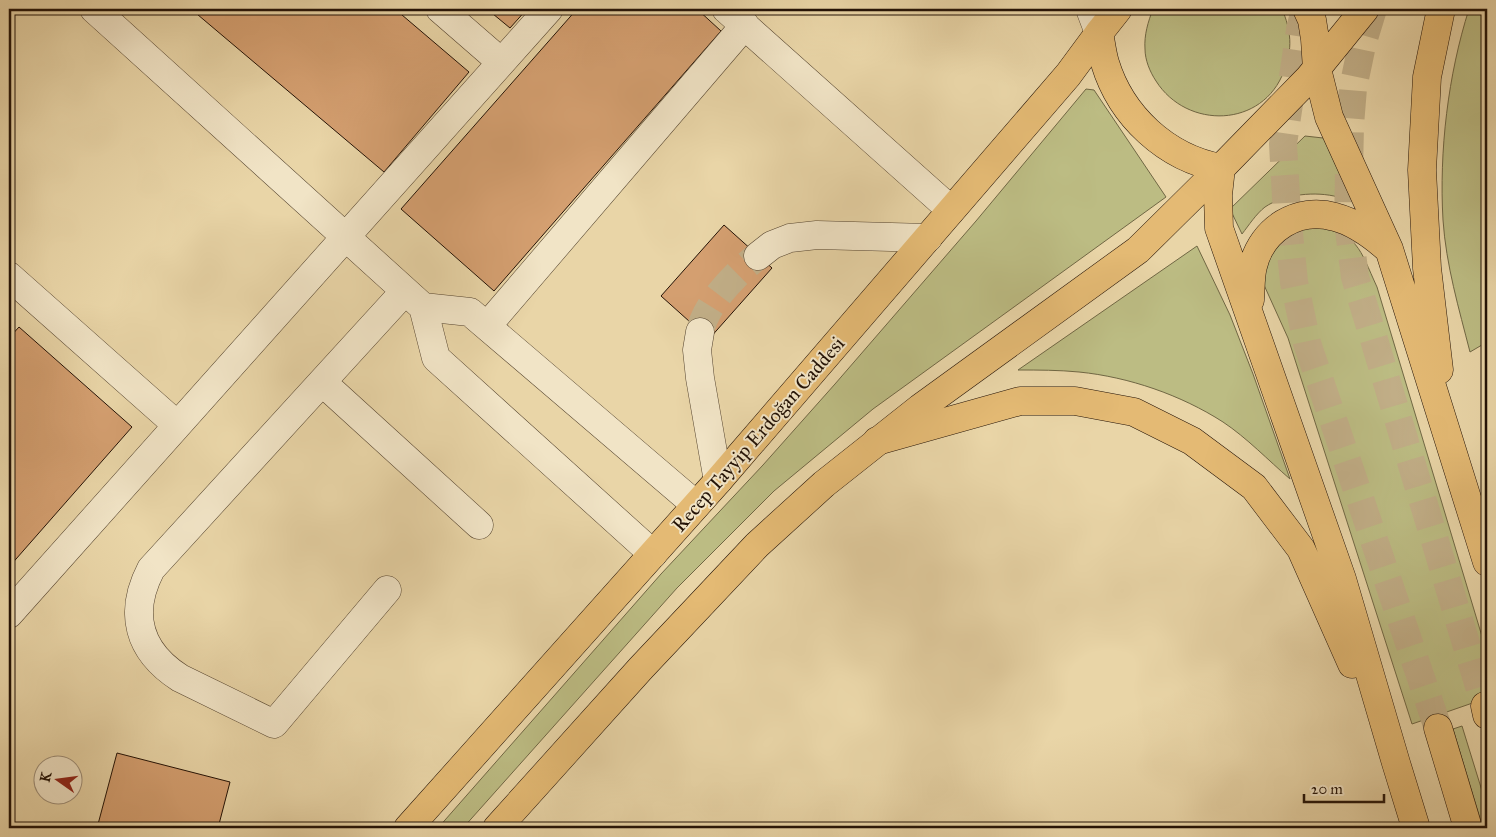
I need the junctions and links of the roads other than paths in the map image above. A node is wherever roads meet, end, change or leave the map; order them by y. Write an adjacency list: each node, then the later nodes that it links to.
1 (94, 9): 14 (street)
2 (440, 9): 10 (street)
3 (549, 9): 10 (street)
4 (1118, 9): 9 (main road, Recep Tayyip Erdoğan Caddesi)
5 (1307, 9): 11 (main road)
6 (1365, 9): 11 (main road)
7 (1441, 9): 25 (main road)
8 (735, 17): 13 (street); 21 (street)
9 (1095, 21): 12 (main road); 13 (main road, Recep Tayyip Erdoğan Caddesi)
10 (501, 62): 14 (street)
11 (1317, 69): 12 (main road); 16 (main road)
12 (1221, 168): 20 (main road); 26 (main road)
13 (951, 210): 15 (main road, Recep Tayyip Erdoğan Caddesi)
14 (345, 237): 19 (street); 24 (street)
15 (928, 238): 17 (street); 27 (main road, Recep Tayyip Erdoğan Caddesi)
16 (1388, 249): 20 (main road); 25 (main road)
17 (758, 256)
18 (9, 276): 24 (street)
19 (414, 299): 21 (street); 23 (street); 30 (street)
20 (1249, 310): 35 (main road)
21 (486, 326): 28 (street)
22 (700, 332): 27 (street)
23 (322, 382): 29 (street); 32 (street)
24 (177, 425): 33 (street)
25 (1447, 433): 31 (main road)
26 (877, 441): 35 (main road); 37 (main road)
27 (718, 481): 28 (main road, Recep Tayyip Erdoğan Caddesi)
28 (696, 505): 30 (main road, Recep Tayyip Erdoğan Caddesi)
29 (479, 525)
30 (653, 554): 36 (main road, Recep Tayyip Erdoğan Caddesi)
31 (1487, 562)
32 (387, 590)
33 (9, 614)
34 (1438, 728): 39 (main road)
35 (1396, 763): 38 (main road)
36 (408, 828)
37 (497, 828)
38 (1416, 828)
39 (1468, 828)

